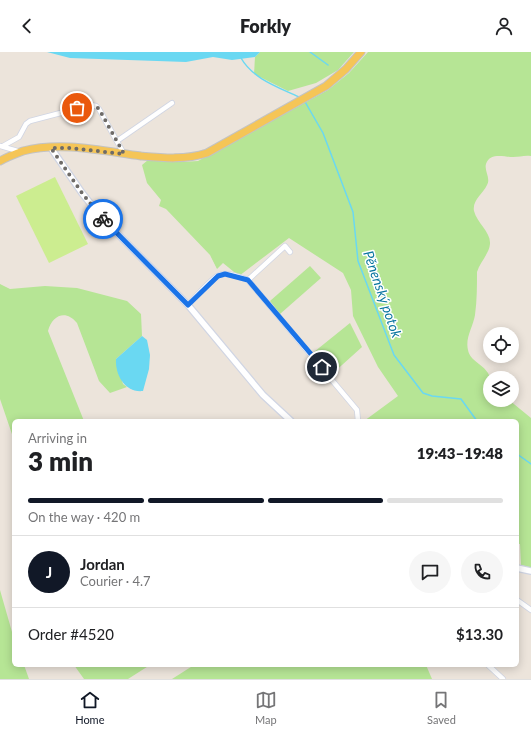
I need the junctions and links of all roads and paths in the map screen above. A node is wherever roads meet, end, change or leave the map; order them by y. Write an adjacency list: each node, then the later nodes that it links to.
1 (361, 52): 7 (main road)
2 (172, 103): 3 (street)
3 (117, 141): 4 (street); 7 (street)
4 (2, 146): 6 (street)
5 (51, 148): 6 (main road); 7 (main road); 11 (street)
6 (21, 152): 8 (main road)
7 (124, 154)
8 (0, 161)
9 (290, 252): 10 (street)
10 (248, 280): 11 (street); 13 (street)
11 (188, 305): 12 (street)
12 (289, 419)
13 (358, 419)
14 (519, 568): 15 (street)
15 (531, 571)
16 (519, 601): 17 (street)
17 (531, 610)
18 (490, 667): 19 (street)
19 (502, 679)

